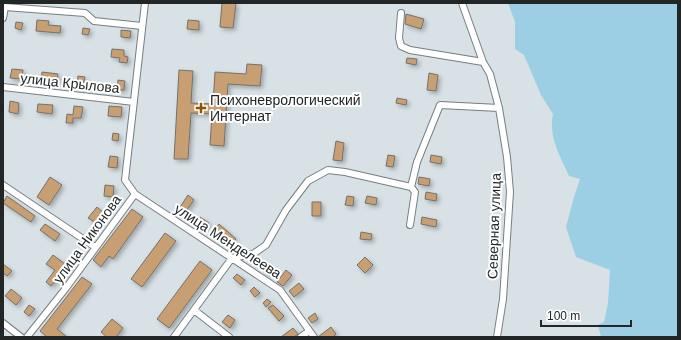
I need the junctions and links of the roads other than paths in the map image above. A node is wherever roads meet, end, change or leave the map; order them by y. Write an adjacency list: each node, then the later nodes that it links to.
1 (145, 3): 5 (street, улица Никонова)
2 (462, 3): 6 (street, Северная улица)
3 (401, 12): 6 (street)
4 (3, 18): 5 (street)
5 (142, 26): 8 (street, улица Никонова)
6 (484, 62): 9 (street, Северная улица)
7 (3, 88): 8 (street, улица Крылова)
8 (134, 102): 12 (street, улица Никонова)
9 (499, 108): 11 (street); 25 (street, Северная улица)
10 (3, 185): 14 (street)
11 (411, 187): 13 (street); 15 (street)
12 (134, 194): 14 (street, улица Никонова); 15 (street, улица Менделеева)
13 (410, 225)
14 (95, 247): 20 (street, улица Никонова)
15 (232, 258): 16 (street); 18 (street, улица Менделеева)
16 (194, 310): 21 (street); 22 (street)
17 (3, 323): 19 (street)
18 (310, 331): 23 (street); 24 (street, улица Менделеева)
19 (21, 337)
20 (27, 337)
21 (174, 337)
22 (229, 337)
23 (301, 337)
24 (314, 337)
25 (497, 337)

